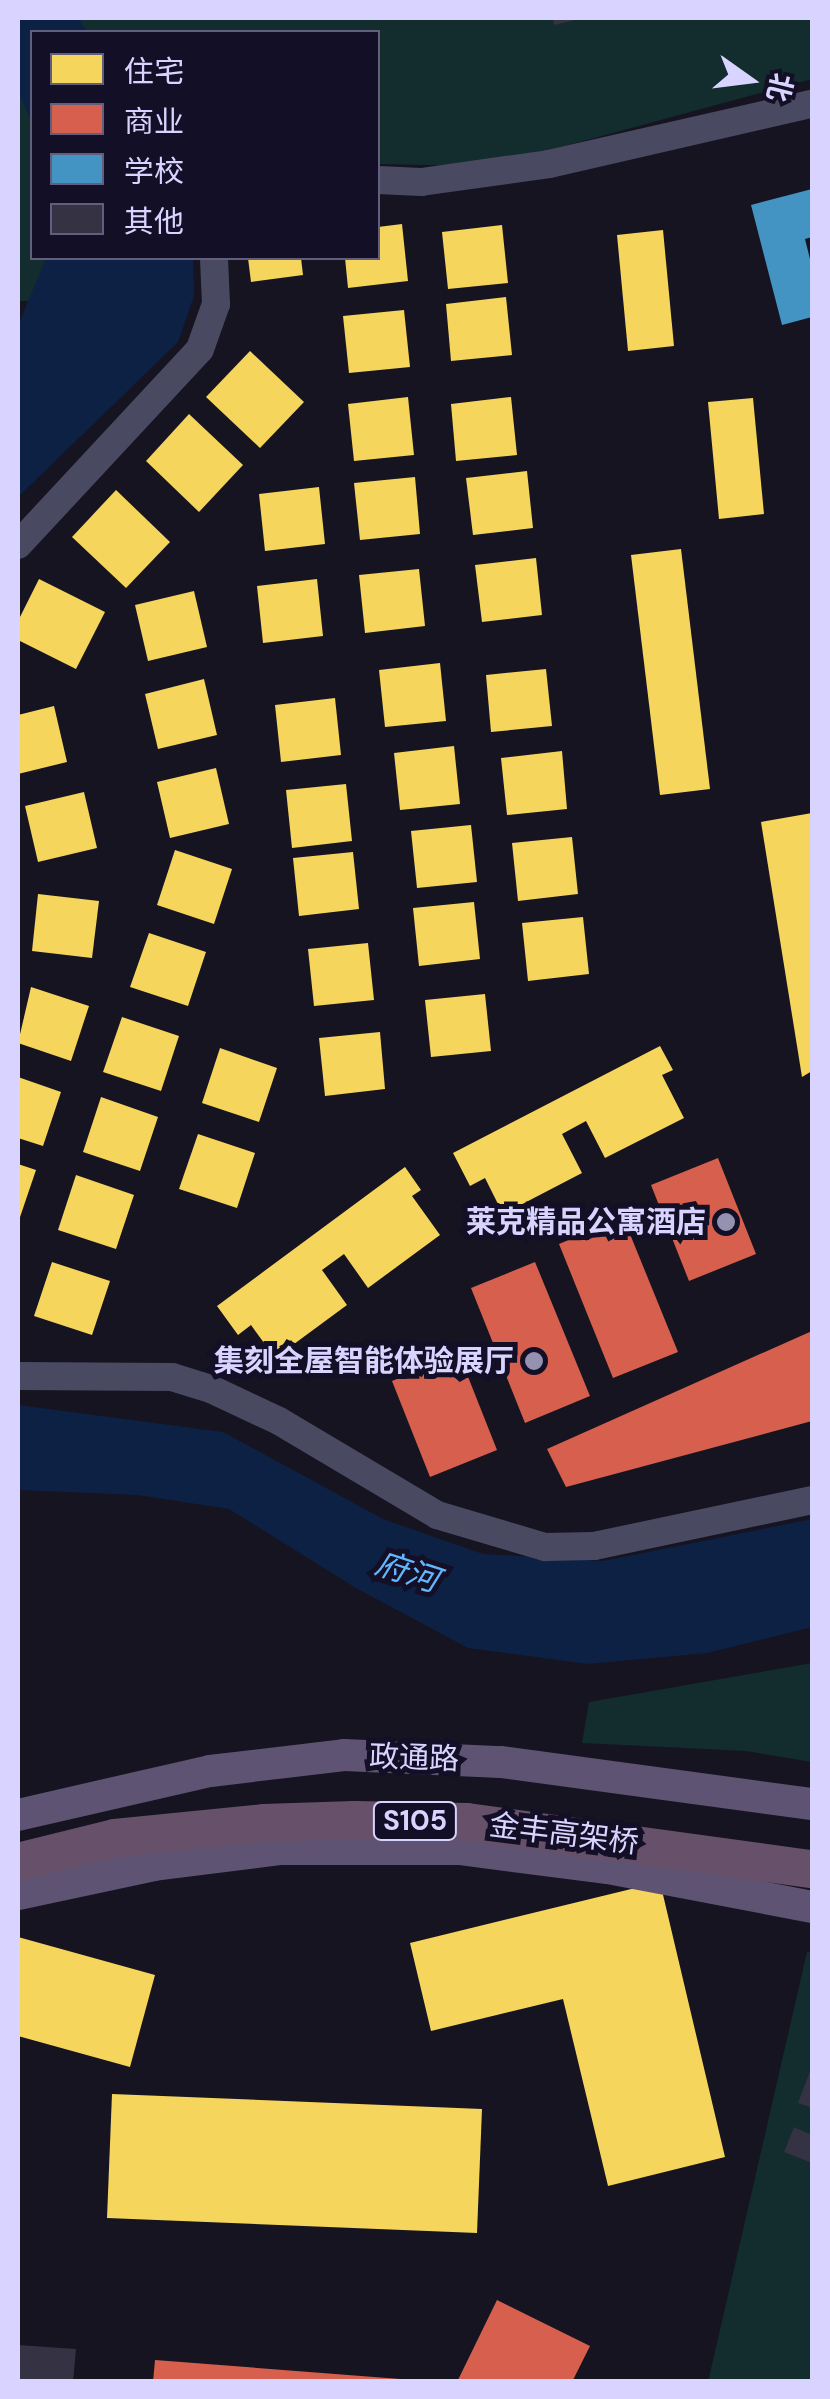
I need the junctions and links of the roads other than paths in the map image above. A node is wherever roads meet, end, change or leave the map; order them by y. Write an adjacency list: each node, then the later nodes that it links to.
1 (812, 104): 2 (street)
2 (380, 180)
3 (214, 260): 4 (street)
4 (18, 545)
5 (18, 1376): 6 (street)
6 (812, 1500)
7 (812, 1804): 8 (main road, 政通路 / S105)
8 (18, 1815)
9 (18, 1838): 10 (highway, 金丰高架桥 / S105)
10 (812, 1848)
11 (18, 1862): 12 (highway, 金丰高架桥 / S105)
12 (812, 1869)
13 (18, 1894): 14 (main road)
14 (812, 1907)

